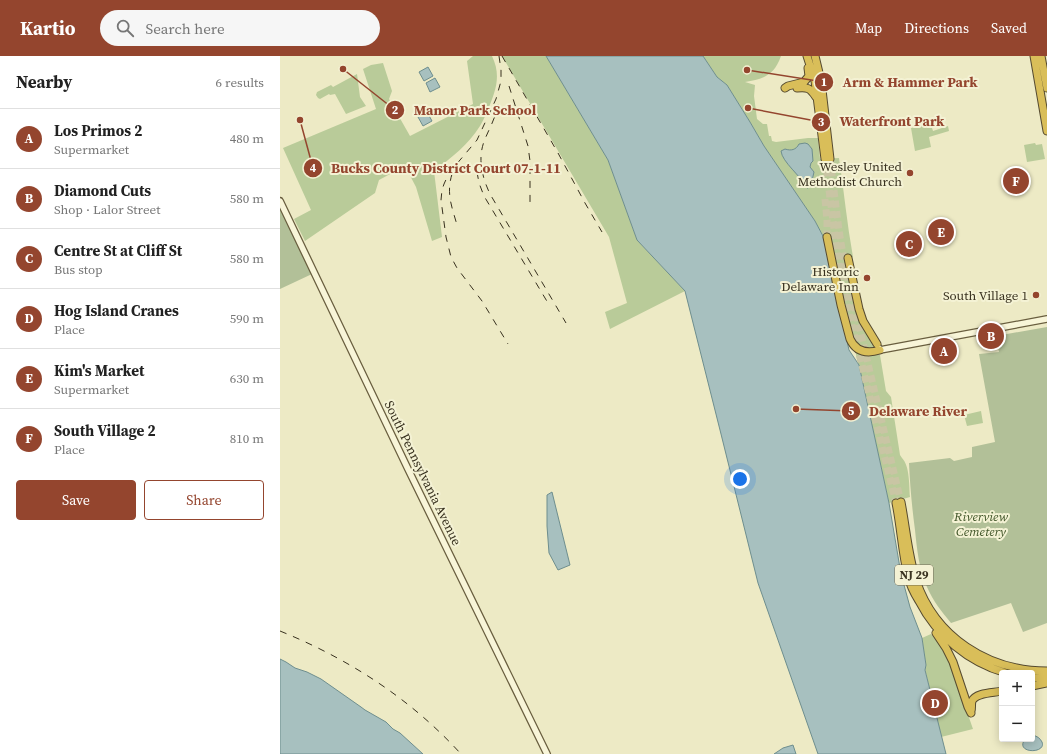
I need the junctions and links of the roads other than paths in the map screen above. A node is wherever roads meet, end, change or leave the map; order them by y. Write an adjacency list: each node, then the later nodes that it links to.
1 (805, 56): 6 (highway); 6 (highway)
2 (815, 56): 6 (highway)
3 (1034, 56): 7 (highway)
4 (1041, 56): 5 (highway)
5 (1047, 88)
6 (816, 97)
7 (1047, 131)
8 (280, 201): 21 (main road, South Pennsylvania Avenue)
9 (827, 237): 12 (highway)
10 (848, 258): 12 (highway)
11 (1047, 319): 12 (main road)
12 (879, 347)
13 (923, 610): 14 (highway, NJ 29); 15 (highway, NJ 29); 20 (highway)
14 (999, 671)
15 (1047, 671)
16 (1047, 677): 17 (highway)
17 (1035, 678)
18 (1047, 683): 19 (highway)
19 (1035, 685)
20 (999, 692)
21 (547, 754)

